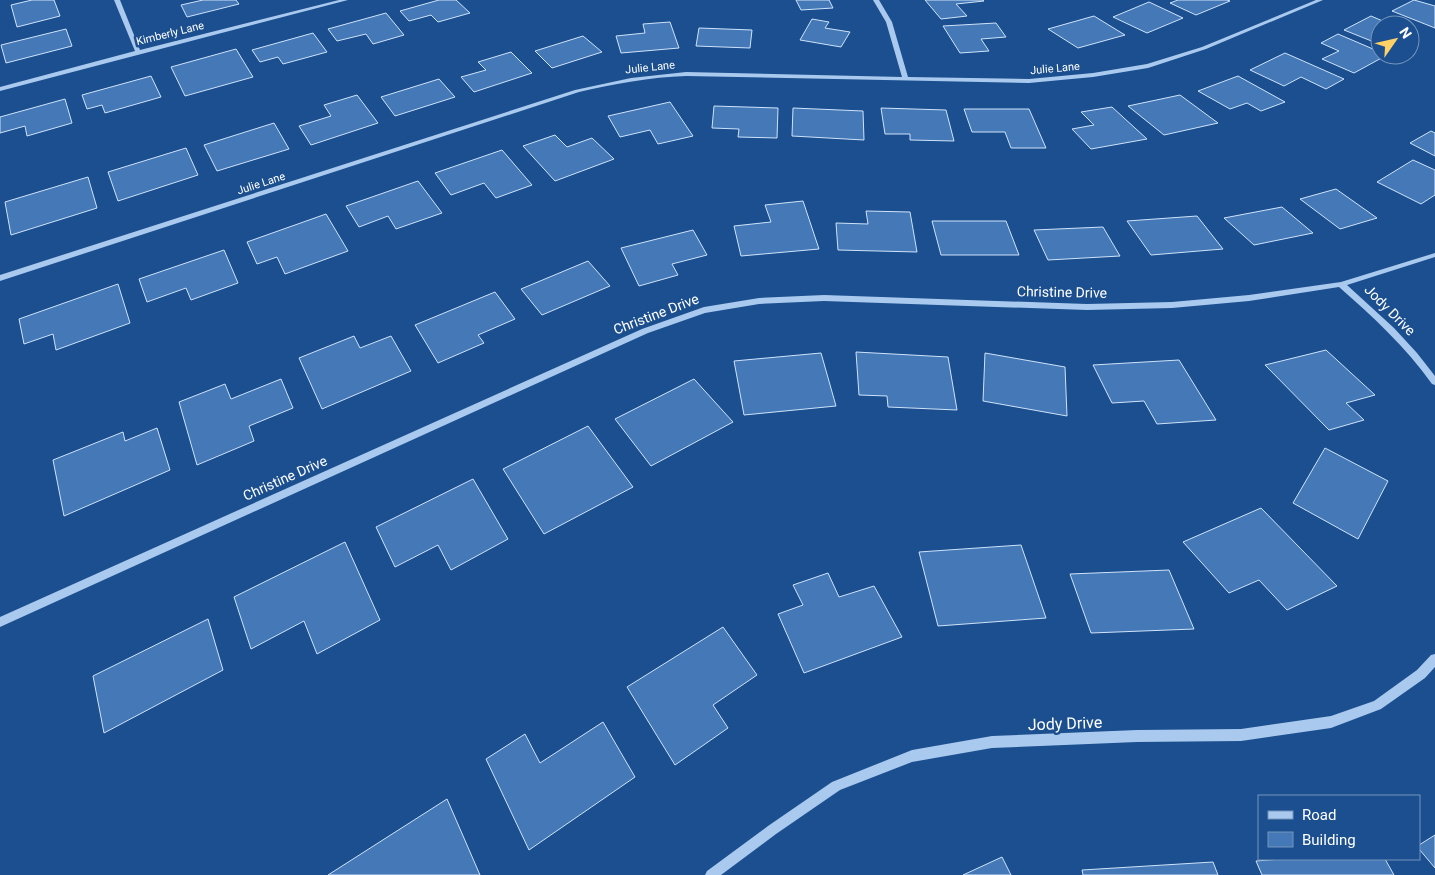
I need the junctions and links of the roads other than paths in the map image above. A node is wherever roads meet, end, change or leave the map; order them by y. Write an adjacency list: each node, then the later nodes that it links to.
1 (117, 0): 5 (street)
2 (345, 0): 5 (street, Kimberly Lane)
3 (876, 0): 6 (street)
4 (1320, 0): 6 (street, Julie Lane)
5 (138, 52): 7 (street, Kimberly Lane)
6 (906, 79): 9 (street, Julie Lane)
7 (0, 89)
8 (1435, 255): 10 (street, Christine Drive)
9 (0, 278)
10 (1341, 284): 11 (street, Jody Drive); 12 (street, Christine Drive)
11 (1435, 382)
12 (0, 622)
13 (1435, 659): 14 (street, Jody Drive)
14 (711, 875)

